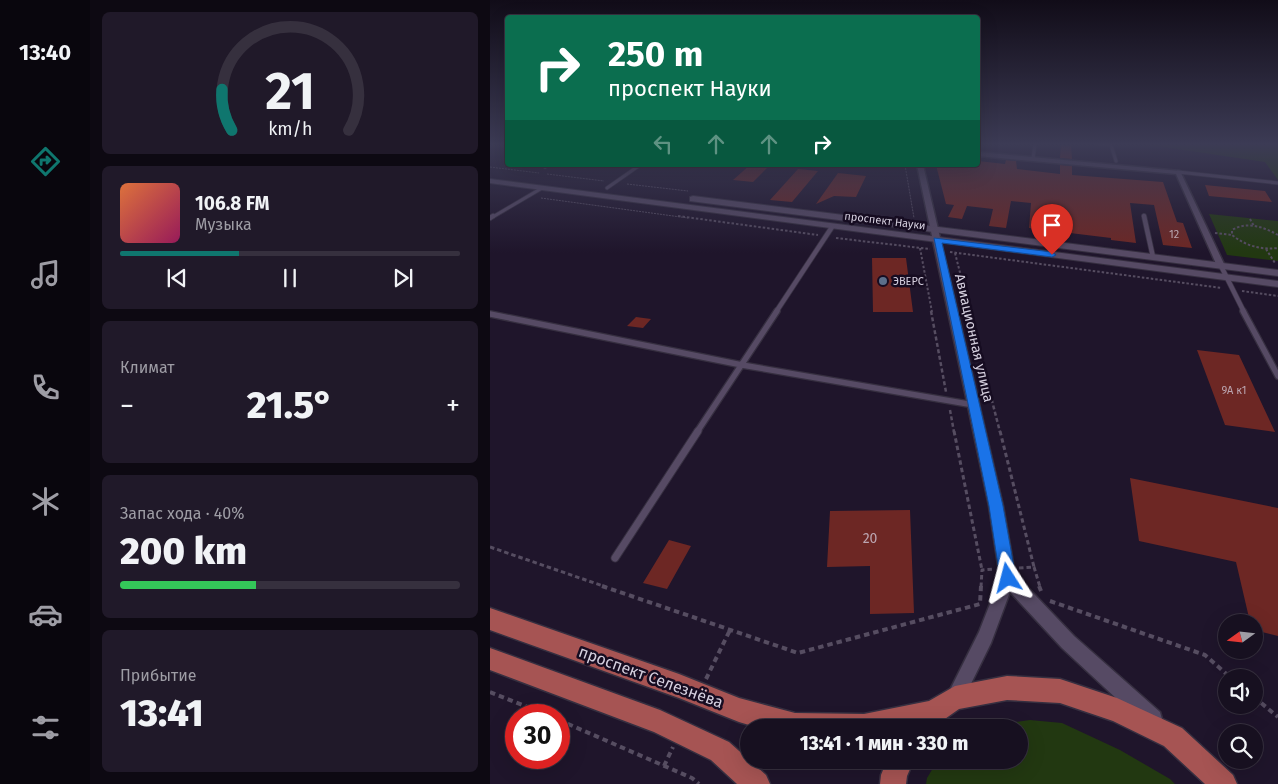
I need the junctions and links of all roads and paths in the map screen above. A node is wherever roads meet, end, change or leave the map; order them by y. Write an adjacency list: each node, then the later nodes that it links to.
1 (541, 180): 10 (street, проспект Науки)
2 (619, 180): 10 (lane)
3 (908, 180): 17 (path)
4 (923, 180): 18 (street, Авиационная улица)
5 (1182, 180): 19 (street)
6 (1247, 180): 8 (lane)
7 (490, 181): 9 (street, проспект Науки)
8 (1278, 183)
9 (542, 188): 11 (lane); 16 (street, проспект Науки)
10 (607, 188): 17 (street, проспект Науки)
11 (528, 196): 13 (lane); 22 (path)
12 (1144, 216): 28 (lane)
13 (490, 218)
14 (1250, 218): 15 (path)
15 (1254, 226): 20 (path); 21 (path)
16 (832, 227): 22 (lane); 23 (street, проспект Науки)
17 (916, 227): 18 (street, проспект Науки)
18 (934, 229): 24 (street, Авиационная улица); 28 (street, проспект Науки)
19 (1206, 232): 20 (path); 29 (street)
20 (1232, 235): 26 (path)
21 (1278, 235)
22 (827, 236): 23 (path); 36 (lane)
23 (919, 243): 24 (street, проспект Науки); 24 (path); 38 (path)
24 (938, 245): 27 (path); 31 (street, проспект Науки); 39 (street, Авиационная улица)
25 (1278, 248): 26 (path)
26 (1266, 249): 30 (path)
27 (955, 253): 33 (path); 42 (path)
28 (1154, 257): 29 (street, проспект Науки)
29 (1222, 266): 30 (street, проспект Науки); 31 (lane)
30 (1276, 268)
31 (1225, 277): 32 (street, проспект Науки); 33 (lane)
32 (1278, 284)
33 (1232, 290): 34 (path); 37 (lane)
34 (1278, 296)
35 (490, 314): 36 (lane)
36 (742, 365): 38 (lane); 41 (lane)
37 (1278, 376)
38 (948, 400): 39 (lane); 43 (path)
39 (974, 405): 44 (street, Авиационная улица)
40 (490, 547): 43 (path)
41 (615, 558)
42 (1034, 567): 44 (path); 47 (path)
43 (982, 570): 44 (path)
44 (1007, 573): 49 (street); 56 (street)
45 (490, 619): 53 (main road, проспект Селезнёва)
46 (490, 659): 60 (main road)
47 (1221, 669)
48 (490, 692): 50 (path)
49 (955, 698): 54 (main road, проспект Селезнёва); 56 (main road)
50 (520, 704)
51 (1263, 704): 52 (path)
52 (1278, 717)
53 (773, 719)
54 (927, 719)
55 (570, 725): 59 (path)
56 (1173, 737): 58 (main road)
57 (897, 769): 61 (main road)
58 (1224, 782)
59 (699, 784)
60 (757, 784)
61 (893, 784)

